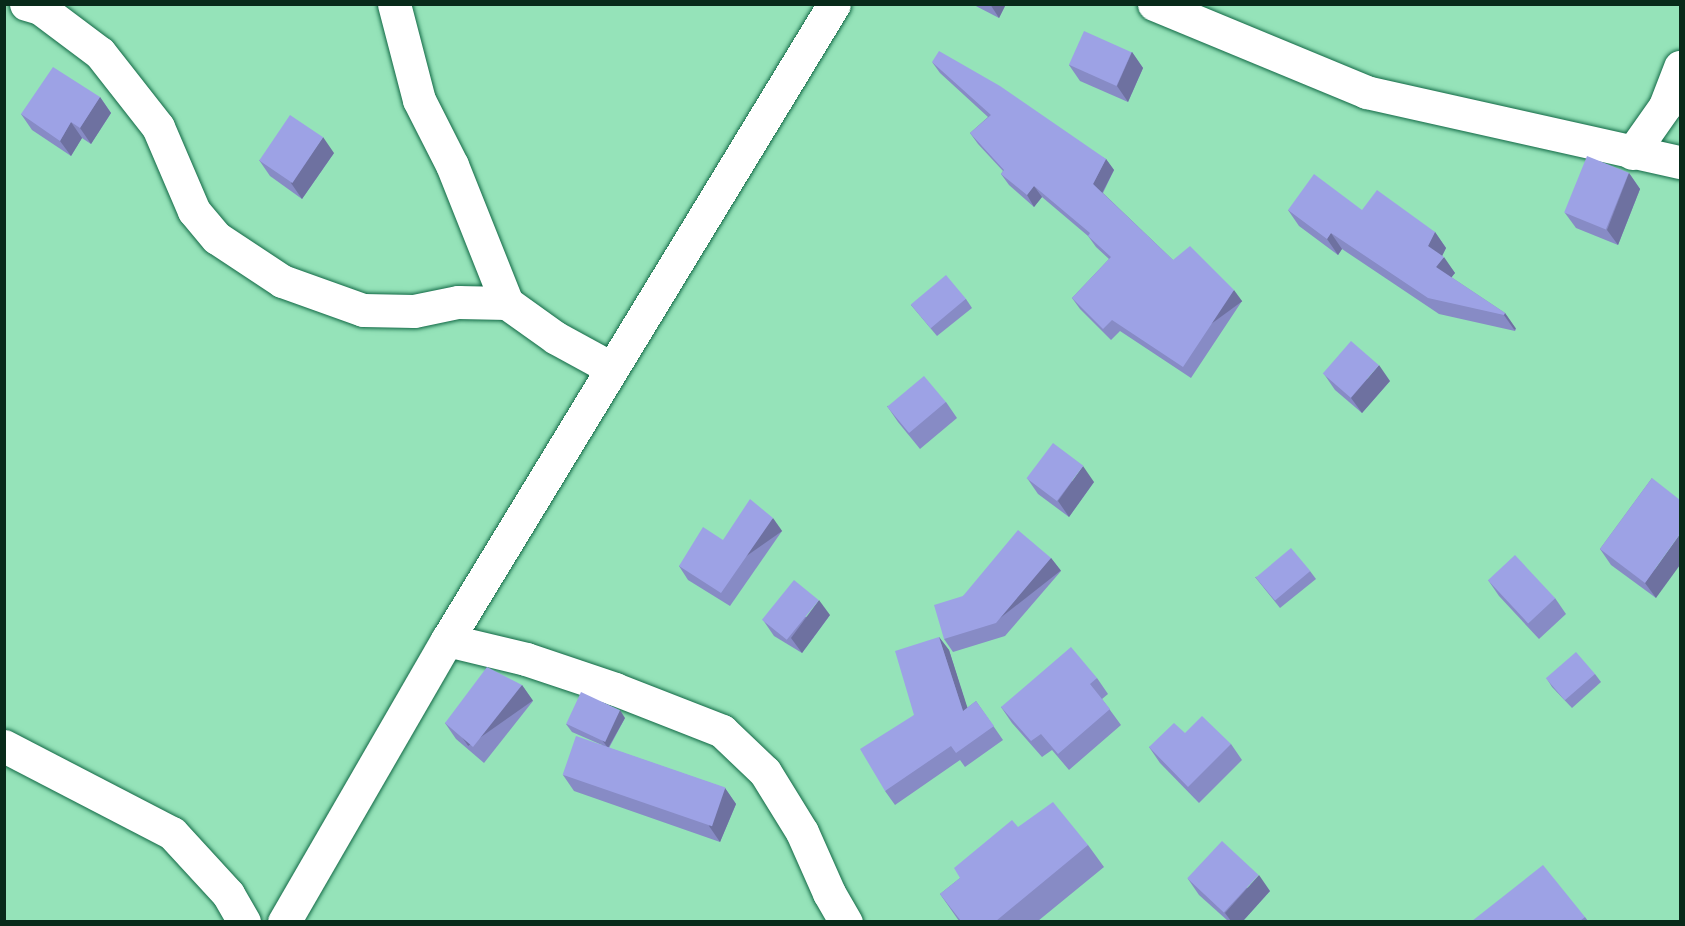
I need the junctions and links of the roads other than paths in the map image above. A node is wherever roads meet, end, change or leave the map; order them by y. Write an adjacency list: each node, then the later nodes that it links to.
1 (26, 4): 8 (street)
2 (394, 4): 8 (street)
3 (834, 4): 9 (street)
4 (1154, 4): 6 (street)
5 (1680, 67): 6 (street)
6 (1632, 153): 7 (street)
7 (1680, 162)
8 (507, 303): 9 (street)
9 (611, 368): 10 (street)
10 (447, 640): 13 (street); 14 (street)
11 (4, 746): 12 (street)
12 (244, 921)
13 (284, 921)
14 (846, 921)

